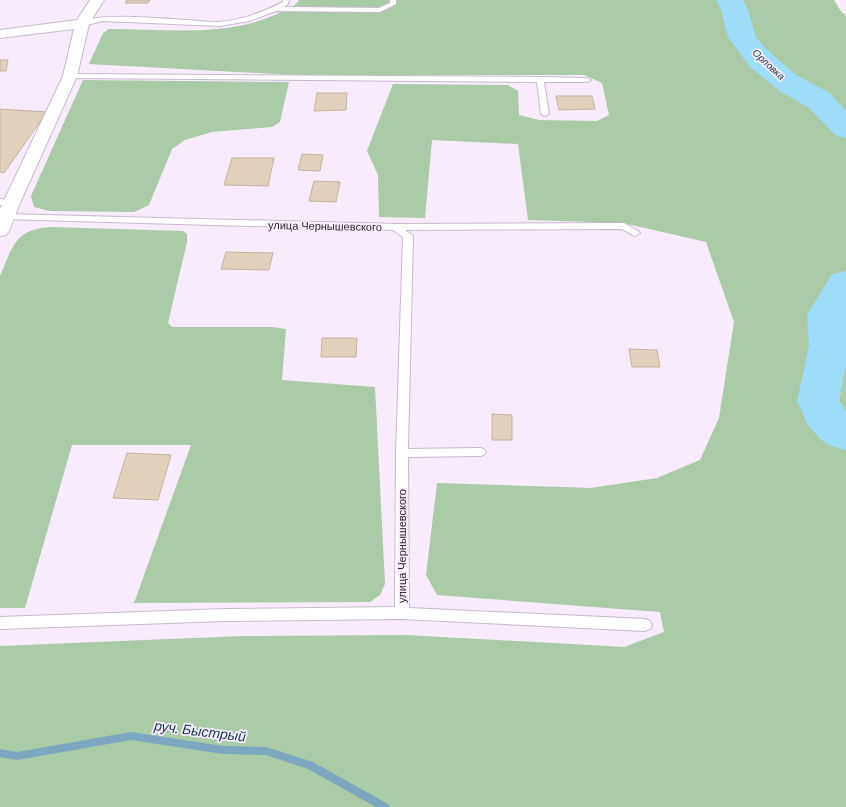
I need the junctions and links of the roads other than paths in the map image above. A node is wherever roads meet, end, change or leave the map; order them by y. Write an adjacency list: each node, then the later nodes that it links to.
1 (97, 0): 5 (street)
2 (286, 0): 4 (lane)
3 (393, 0): 4 (lane)
4 (275, 9): 5 (lane)
5 (82, 24): 6 (street); 7 (street)
6 (0, 34)
7 (70, 76): 8 (lane); 11 (street)
8 (540, 79): 9 (lane); 10 (lane)
9 (588, 80)
10 (545, 114)
11 (6, 207): 12 (lane, улица Чернышевского); 13 (street)
12 (395, 227): 14 (lane); 16 (lane, улица Чернышевского)
13 (0, 231)
14 (636, 233)
15 (480, 452): 16 (lane)
16 (402, 453): 17 (lane, улица Чернышевского)
17 (402, 613): 18 (lane); 19 (lane)
18 (0, 623)
19 (645, 625)

